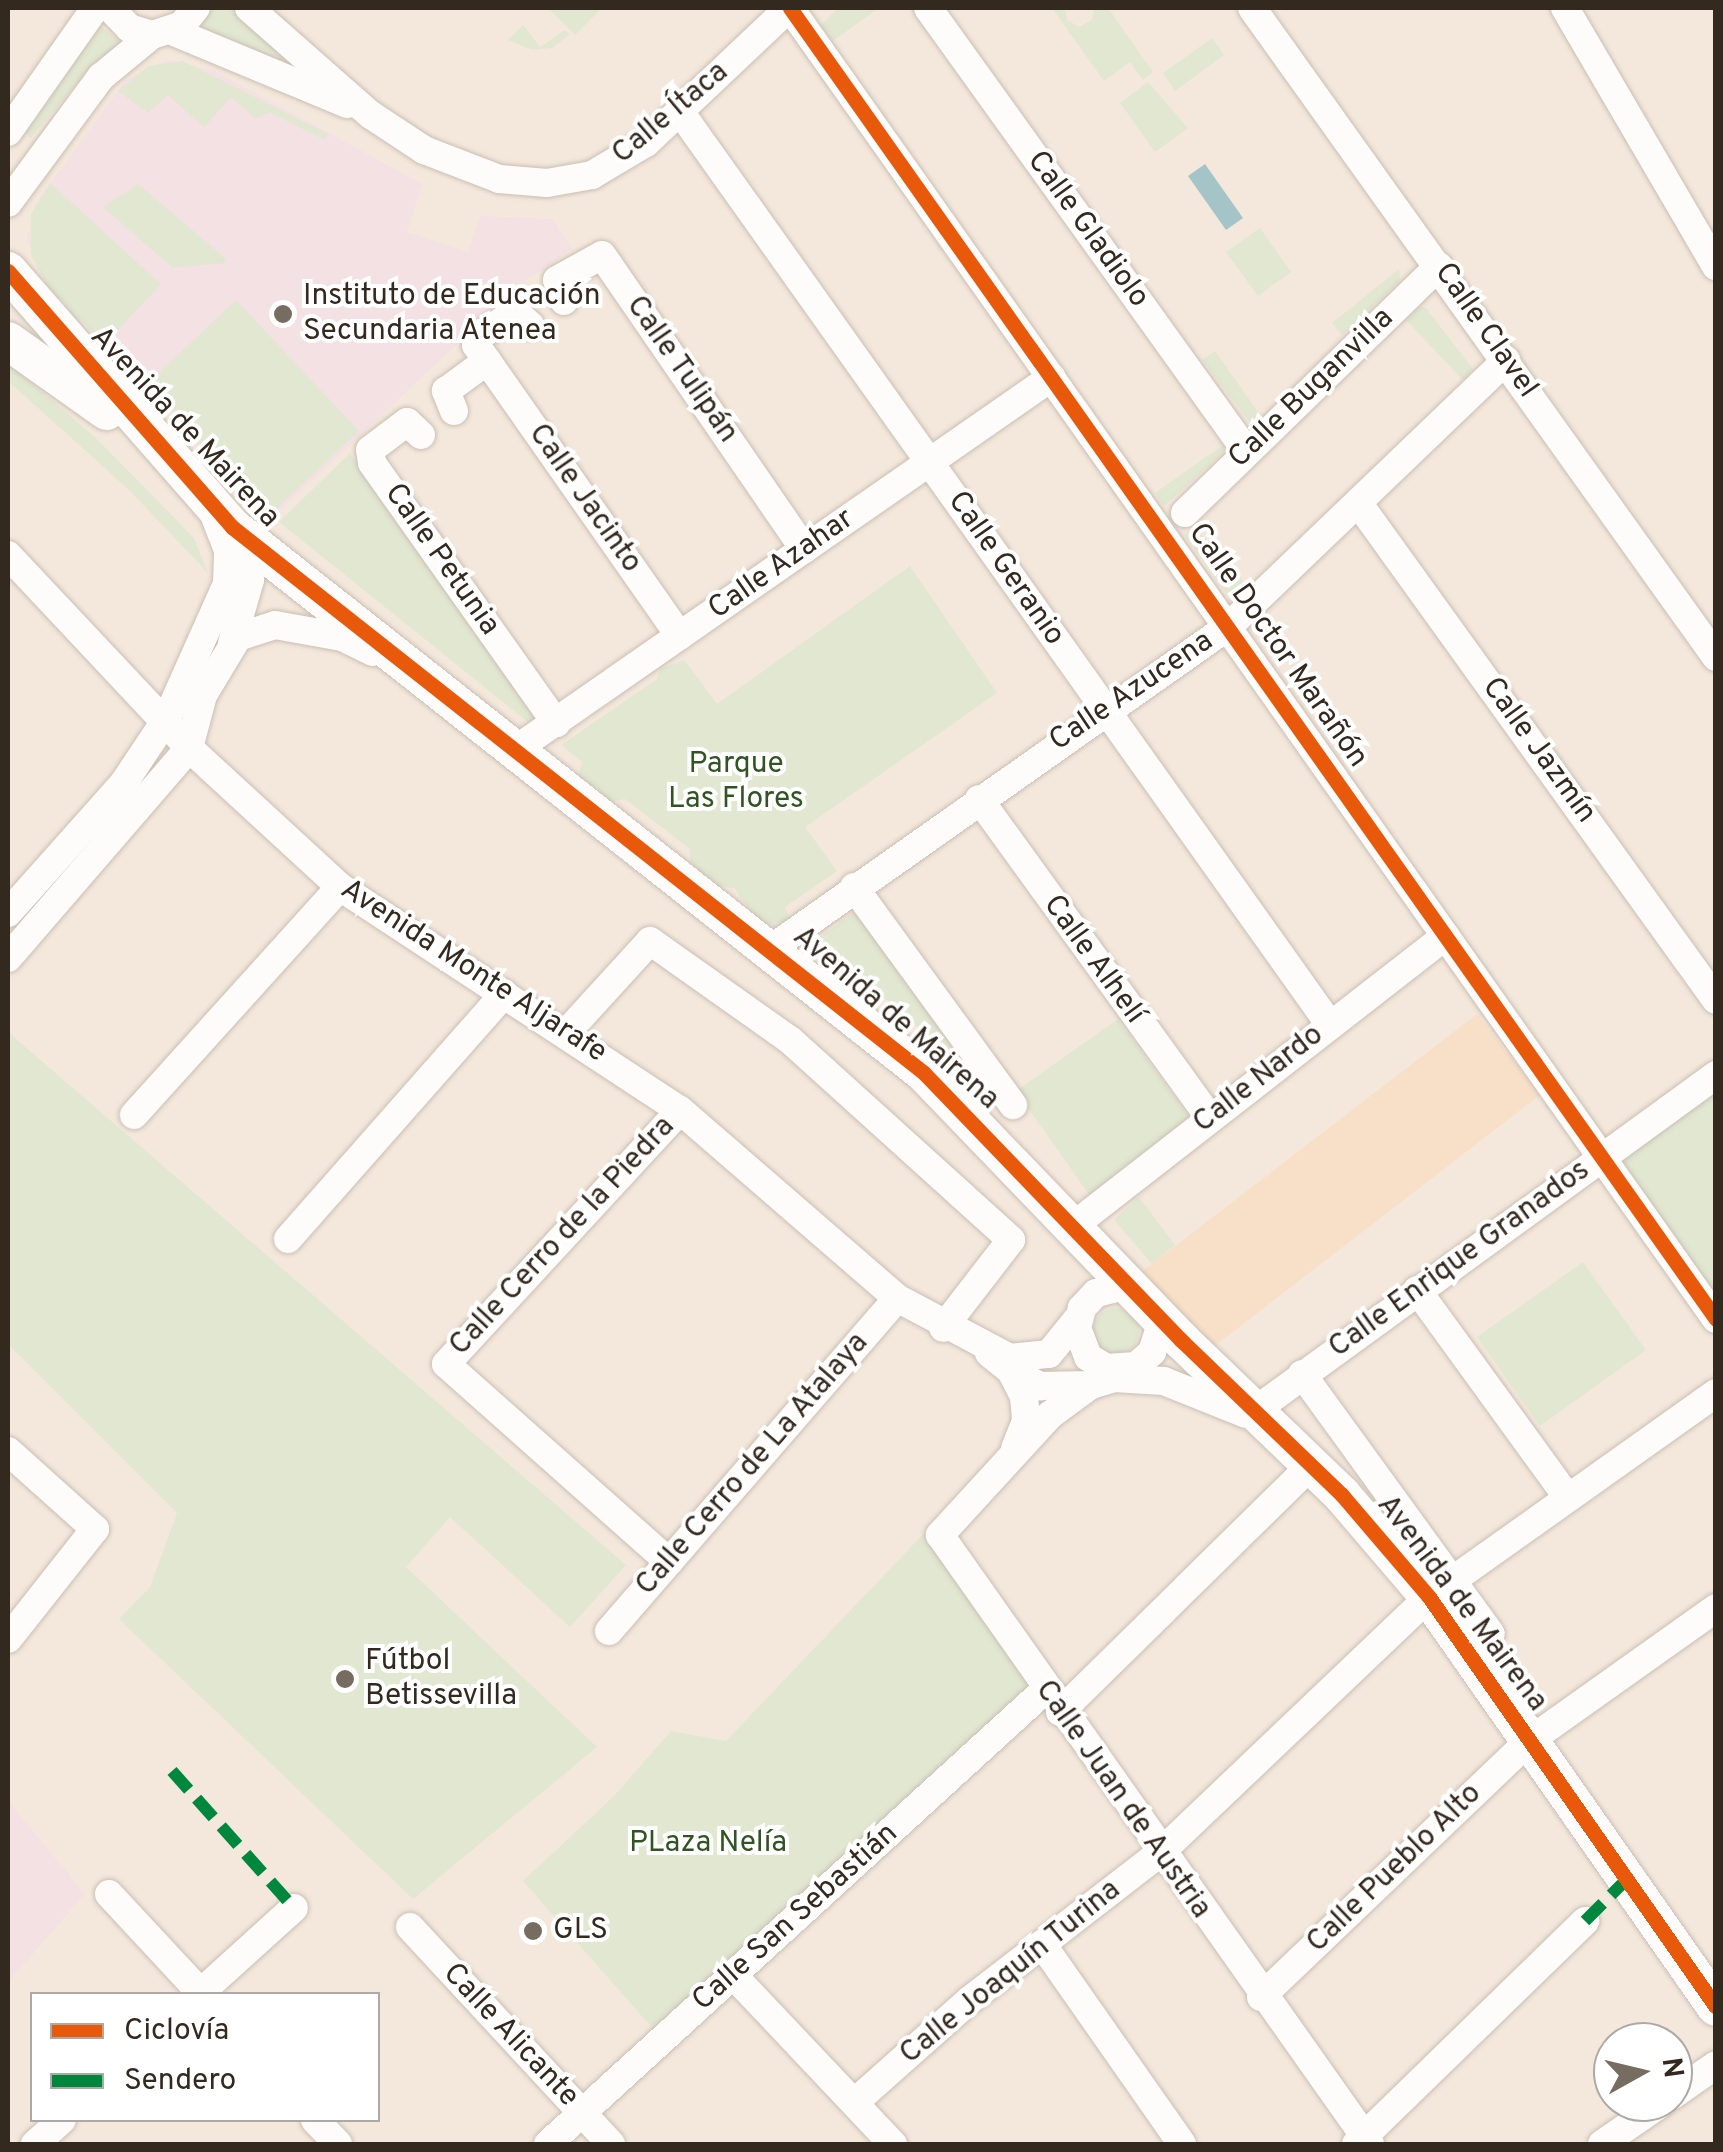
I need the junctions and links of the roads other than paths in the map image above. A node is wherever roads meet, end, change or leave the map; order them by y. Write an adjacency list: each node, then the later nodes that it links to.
1 (94, 8): 12 (street)
2 (110, 8): 9 (street, Calle Ítaca)
3 (196, 8): 9 (street)
4 (250, 8): 11 (street, Calle Ítaca)
5 (790, 8): 10 (street, Calle Ítaca); 22 (street, Calle Doctor Marañón)
6 (928, 8): 25 (street, Calle Gladiolo)
7 (1252, 8): 14 (street, Calle Clavel)
8 (1565, 8): 15 (street)
9 (162, 33): 11 (street, Calle Ítaca); 13 (street)
10 (681, 112): 11 (street, Calle Ítaca); 26 (street, Calle Geranio)
11 (371, 115)
12 (8, 132)
13 (8, 203)
14 (1439, 266): 20 (street, Calle Clavel); 25 (street, Calle Buganvilla)
15 (1716, 266)
16 (8, 272): 27 (street, Avenida de Mairena)
17 (564, 301): 31 (street, Calle Tulipán)
18 (530, 326): 21 (street)
19 (8, 341): 27 (street, Avenida de Mairena)
20 (1506, 360): 28 (street, Calle Azucena); 35 (street, Calle Clavel)
21 (488, 361): 23 (street); 34 (street, Calle Jacinto)
22 (1052, 377): 26 (street, Calle Azahar); 33 (street, Calle Doctor Marañón)
23 (454, 412)
24 (421, 434): 40 (street, Calle Petunia)
25 (1247, 452): 29 (street, Calle Buganvilla)
26 (930, 461): 31 (street, Calle Azahar); 38 (street, Calle Geranio)
27 (181, 474): 30 (street, Avenida de Mairena)
28 (1359, 504): 33 (street, Calle Azucena); 52 (street, Calle Jazmín)
29 (1184, 513)
30 (221, 516): 36 (street); 37 (street, Avenida de Mairena); 39 (street)
31 (804, 549): 34 (street, Calle Azahar)
32 (8, 555): 39 (street, Avenida Monte Aljarafe)
33 (1230, 626): 38 (street, Calle Azucena); 48 (street, Calle Doctor Marañón)
34 (680, 636): 40 (street, Calle Azahar)
35 (1711, 642)
36 (231, 645): 37 (street); 41 (street)
37 (419, 679): 42 (street, Avenida de Mairena)
38 (1104, 712): 43 (street, Calle Azucena); 53 (street, Calle Geranio)
39 (166, 718): 41 (street, Avenida Monte Aljarafe); 46 (street)
40 (556, 723): 42 (street, Calle Azahar)
41 (189, 748): 44 (street, Avenida Monte Aljarafe); 47 (street)
42 (512, 752): 49 (street, Avenida de Mairena)
43 (979, 799): 45 (street, Calle Azucena); 59 (street, Calle Alhelí)
44 (340, 887): 51 (street, Avenida Monte Aljarafe); 58 (street)
45 (854, 887): 49 (street, Calle Azucena); 56 (street)
46 (12, 898): 47 (street)
47 (44, 917): 50 (street)
48 (1446, 936): 53 (street, Calle Nardo); 60 (street, Calle Doctor Marañón)
49 (772, 948): 61 (street, Avenida de Mairena)
50 (8, 958)
51 (504, 994): 54 (street, Avenida Monte Aljarafe); 62 (street)
52 (1716, 1000)
53 (1330, 1025): 59 (street, Calle Nardo)
54 (567, 1032): 57 (street, Avenida Monte Aljarafe); 69 (street)
55 (1716, 1075): 60 (street, Calle Enrique Granados)
56 (1013, 1104)
57 (680, 1110): 65 (street, Avenida Monte Aljarafe); 82 (street, Calle Cerro de la Piedra)
58 (134, 1115)
59 (1210, 1118): 61 (street, Calle Nardo)
60 (1602, 1158): 64 (street, Calle Enrique Granados); 67 (street, Calle Doctor Marañón)
61 (1073, 1226): 63 (street, Avenida de Mairena)
62 (288, 1239)
63 (1129, 1286): 66 (street); 68 (street, Avenida de Mairena)
64 (1417, 1290): 73 (street, Calle Enrique Granados); 81 (street)
65 (896, 1298): 69 (street, Avenida Monte Aljarafe); 82 (street, Calle Cerro de La Atalaya)
66 (1078, 1318): 71 (street); 72 (street)
67 (1716, 1320)
68 (1162, 1321): 72 (street); 77 (street, Avenida de Mairena)
69 (943, 1328): 70 (street, Avenida Monte Aljarafe)
70 (975, 1344): 71 (street); 74 (street)
71 (1058, 1348): 74 (street)
72 (1136, 1366): 75 (street)
73 (1302, 1374): 77 (street, Calle Enrique Granados); 83 (street)
74 (1023, 1377): 75 (street); 79 (street)
75 (1096, 1383): 77 (street); 79 (street)
76 (1716, 1393): 81 (street, Calle Joaquín Turina)
77 (1267, 1424): 80 (street, Avenida de Mairena)
78 (8, 1450): 87 (street)
79 (1009, 1458): 88 (street, Calle Juan de Austria)
80 (1311, 1465): 83 (street, Avenida de Mairena); 88 (street, Calle San Sebastián)
81 (1568, 1498): 83 (street, Calle Joaquín Turina)
82 (668, 1562): 85 (street, Calle Cerro de La Atalaya)
83 (1440, 1589): 86 (street); 89 (street, Avenida de Mairena); 90 (street, Calle Joaquín Turina)
84 (1716, 1608): 89 (street, Calle Pueblo Alto)
85 (608, 1631)
86 (1492, 1634)
87 (8, 1639)
88 (1052, 1701): 90 (street, Calle Juan de Austria); 96 (street, Calle San Sebastián)
89 (1529, 1740): 99 (street, Calle Pueblo Alto); 100 (street, Avenida de Mairena)
90 (1160, 1853): 95 (street, Calle Joaquín Turina); 99 (street, Calle Juan de Austria)
91 (109, 1894): 97 (street)
92 (294, 1908): 98 (street)
93 (1585, 1920): 108 (street)
94 (410, 1927): 104 (street, Calle Alicante)
95 (1042, 1944): 103 (street, Calle Joaquín Turina); 114 (street)
96 (733, 1975): 103 (street); 104 (street, Calle San Sebastián)
97 (198, 1992)
98 (202, 1992)
99 (1261, 1997): 108 (street, Calle Juan de Austria)
100 (1716, 2006)
101 (1716, 2065): 102 (street)
102 (1693, 2081)
103 (855, 2102): 113 (street)
104 (582, 2113): 111 (street, Calle San Sebastián); 112 (street, Calle Alicante)
105 (60, 2122): 109 (street)
106 (317, 2122): 110 (street)
107 (1634, 2122): 115 (street)
108 (1364, 2142)
109 (34, 2144)
110 (338, 2144)
111 (548, 2144)
112 (610, 2144)
113 (893, 2144)
114 (1182, 2144)
115 (1602, 2144)

